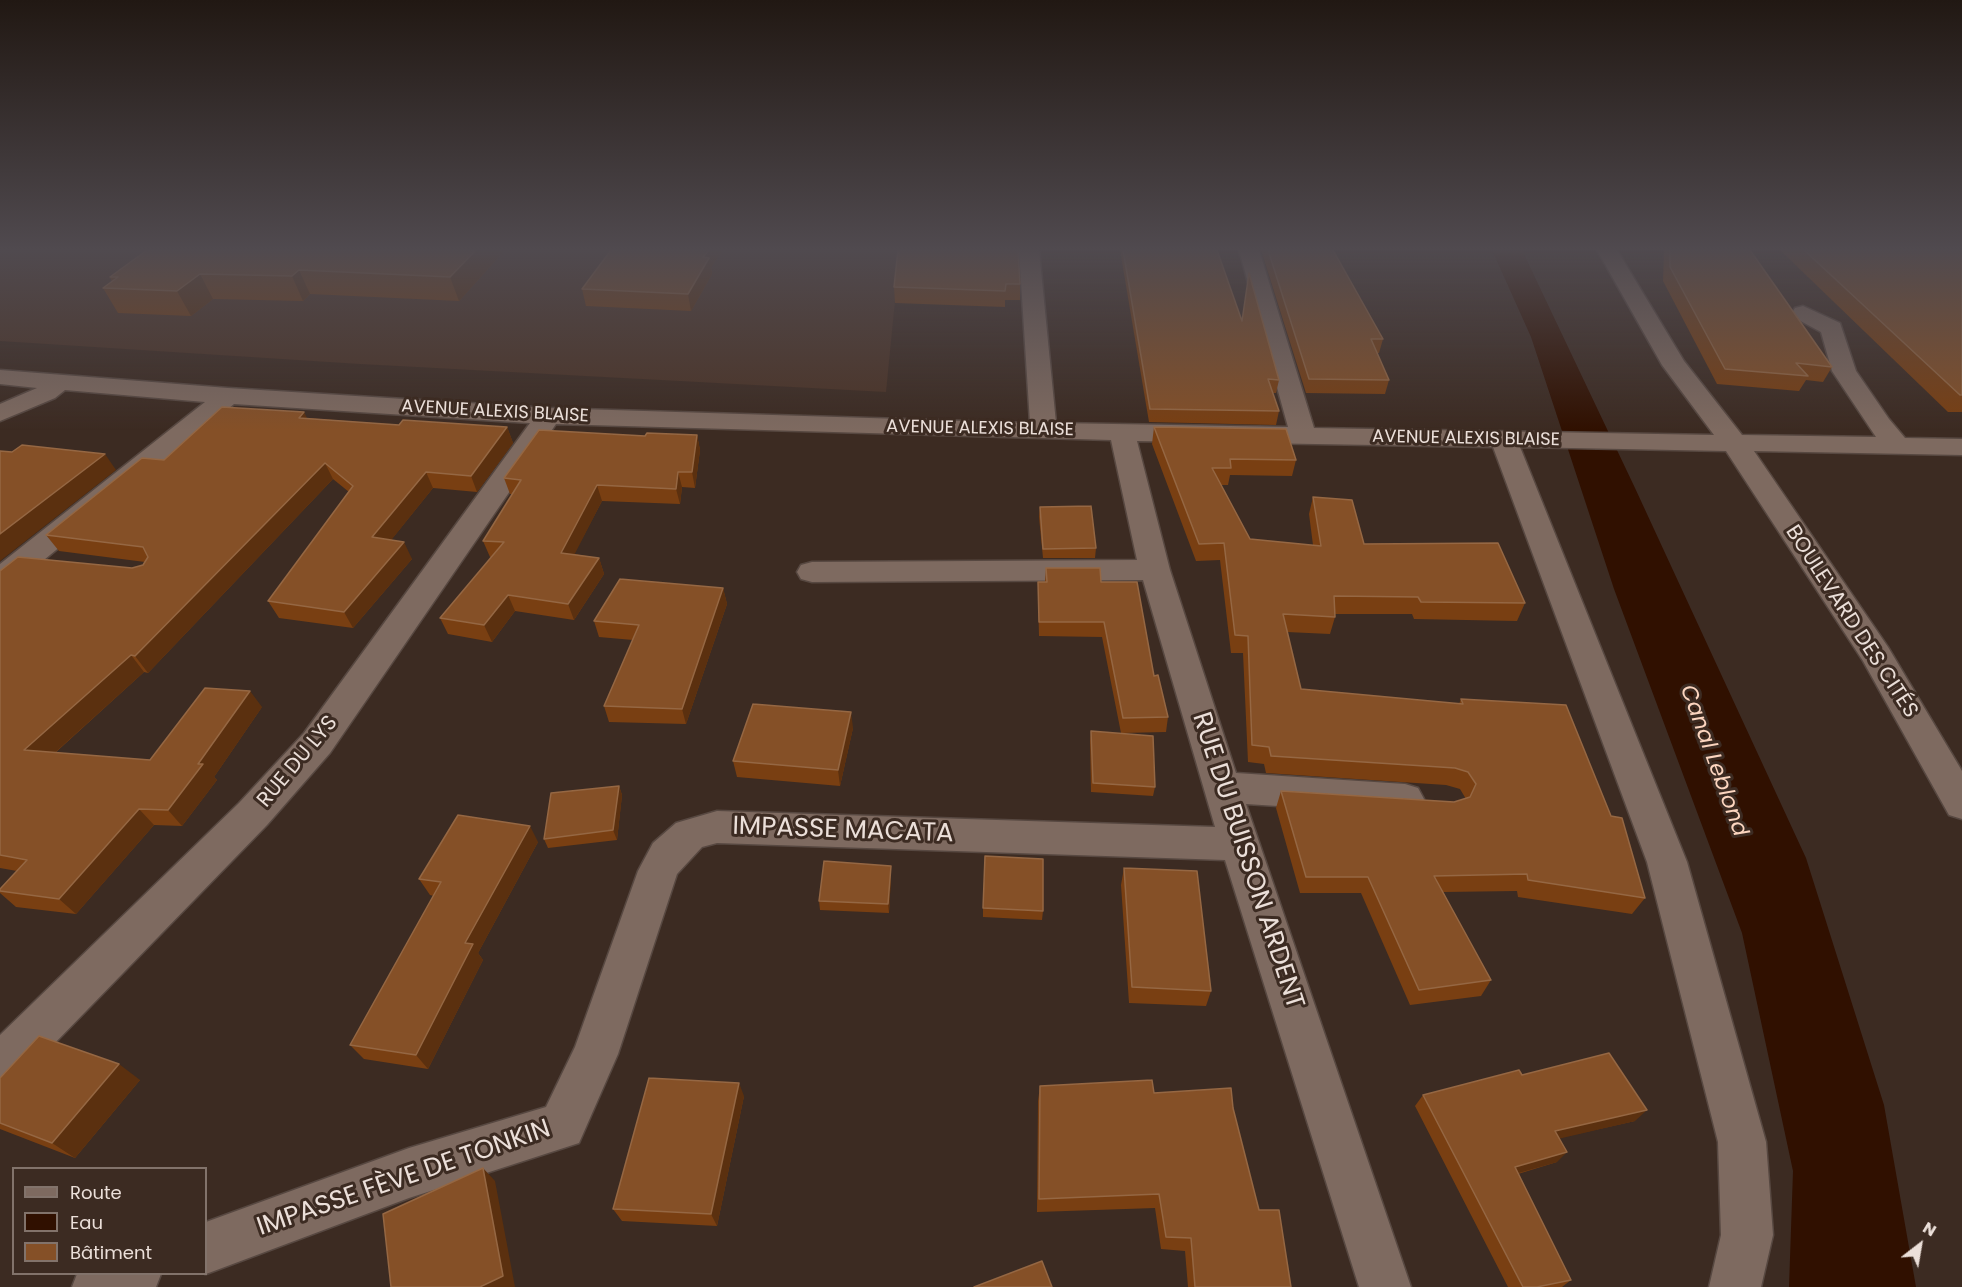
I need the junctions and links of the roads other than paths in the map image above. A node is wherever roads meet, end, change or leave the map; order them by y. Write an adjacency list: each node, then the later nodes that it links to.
1 (1034, 310): 10 (street)
2 (1267, 310): 12 (street)
3 (1640, 310): 14 (street, BOULEVARD DES CITÉS)
4 (1803, 313): 15 (street)
5 (0, 377): 6 (street, AVENUE ALEXIS BLAISE)
6 (58, 383): 7 (street, AVENUE ALEXIS BLAISE); 8 (street)
7 (228, 396): 9 (street, AVENUE ALEXIS BLAISE); 17 (street)
8 (0, 412)
9 (548, 416): 10 (street, AVENUE ALEXIS BLAISE); 27 (street, RUE DU LYS)
10 (1044, 431): 11 (street, AVENUE ALEXIS BLAISE)
11 (1122, 432): 12 (street, AVENUE ALEXIS BLAISE); 19 (street, RUE DU BUISSON ARDENT)
12 (1303, 435): 13 (street, AVENUE ALEXIS BLAISE)
13 (1504, 440): 14 (street, AVENUE ALEXIS BLAISE); 32 (street)
14 (1735, 444): 15 (street, AVENUE ALEXIS BLAISE); 24 (street, BOULEVARD DES CITÉS)
15 (1898, 446): 16 (street, AVENUE ALEXIS BLAISE)
16 (1962, 447)
17 (25, 560): 18 (street); 21 (street)
18 (60, 564)
19 (1155, 570): 20 (street); 22 (street, RUE DU BUISSON ARDENT)
20 (812, 572)
21 (0, 580)
22 (1222, 787): 23 (street); 25 (street, RUE DU BUISSON ARDENT)
23 (1434, 801)
24 (1962, 804)
25 (1240, 844): 26 (street, IMPASSE MACATA); 31 (street, RUE DU BUISSON ARDENT)
26 (595, 1054): 28 (street, IMPASSE FÈVE DE TONKIN)
27 (0, 1067)
28 (207, 1248)
29 (132, 1275): 30 (street)
30 (98, 1287)
31 (1385, 1287)
32 (1735, 1287)

